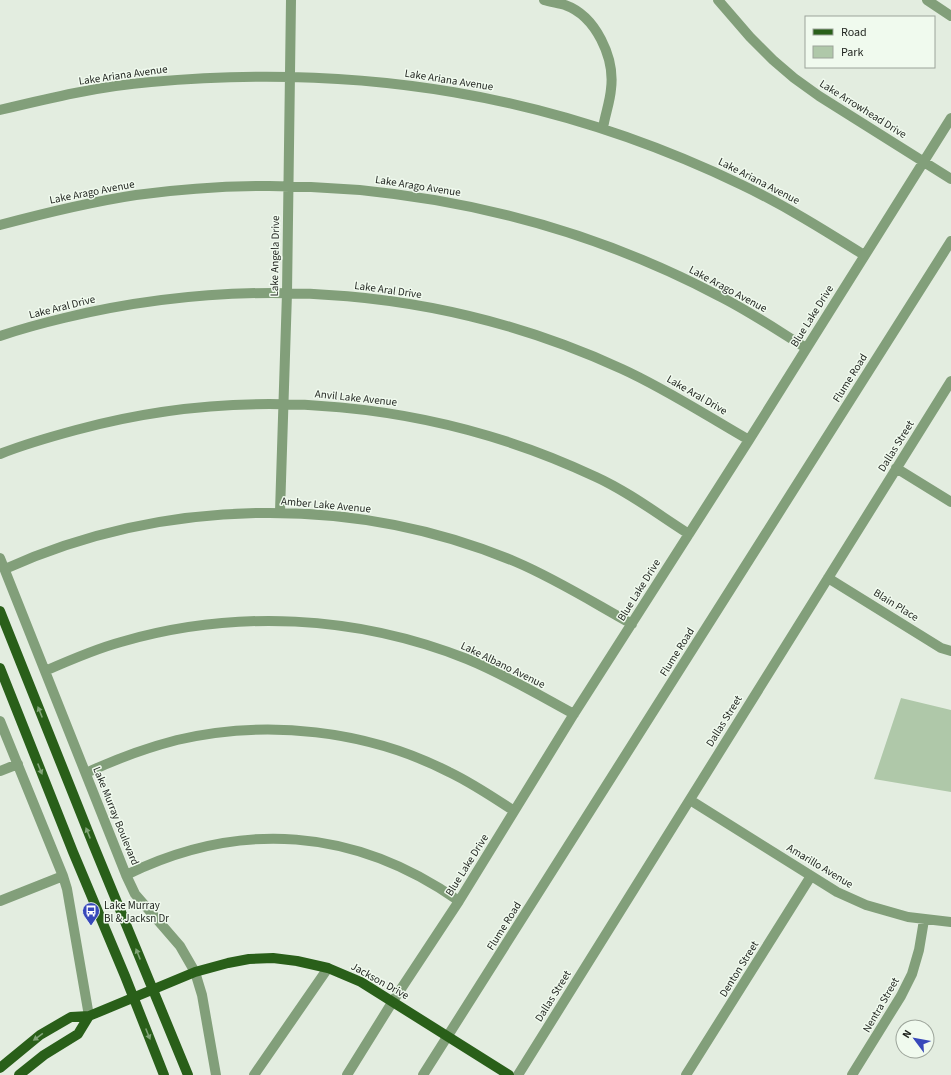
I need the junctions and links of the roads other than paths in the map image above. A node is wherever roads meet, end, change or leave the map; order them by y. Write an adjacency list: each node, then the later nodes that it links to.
1 (291, 0): 6 (street, Lake Angela Drive)
2 (544, 0): 9 (street)
3 (718, 0): 10 (street, Lake Arrowhead Drive)
4 (927, 0): 5 (street)
5 (951, 16)
6 (290, 76): 7 (street, Lake Ariana Avenue); 9 (street, Lake Ariana Avenue); 12 (street, Lake Angela Drive)
7 (0, 110)
8 (951, 118): 10 (street, Blue Lake Drive)
9 (602, 128): 15 (street, Lake Ariana Avenue)
10 (924, 161): 11 (street, Lake Arrowhead Drive); 15 (street, Blue Lake Drive)
11 (951, 179)
12 (288, 186): 13 (street, Lake Arago Avenue); 16 (street, Lake Angela Drive); 18 (street, Lake Arago Avenue)
13 (0, 225)
14 (951, 242): 55 (street, Flume Road)
15 (864, 255): 18 (street, Blue Lake Drive)
16 (287, 292): 17 (street, Lake Aral Drive); 20 (street, Lake Angela Drive); 21 (street, Lake Aral Drive)
17 (0, 336)
18 (806, 348): 21 (street, Blue Lake Drive)
19 (951, 381): 23 (street, Dallas Street)
20 (283, 404): 22 (street, Anvil Lake Avenue); 25 (street, Lake Angela Drive); 26 (street, Anvil Lake Avenue)
21 (749, 440): 26 (street, Blue Lake Drive)
22 (0, 454)
23 (896, 468): 24 (street); 29 (street, Dallas Street)
24 (951, 502)
25 (280, 512): 28 (street, Amber Lake Avenue); 31 (street, Amber Lake Avenue)
26 (689, 534): 31 (street, Blue Lake Drive)
27 (0, 558): 28 (street, Lake Murray Boulevard)
28 (5, 569): 34 (street, Lake Murray Boulevard)
29 (828, 578): 32 (street, Blain Place); 40 (street, Dallas Street)
30 (0, 611): 51 (main road, one-way to 30)
31 (632, 624): 35 (street, Blue Lake Drive)
32 (951, 651)
33 (0, 668): 52 (main road, one-way to 52)
34 (45, 671): 35 (street, Lake Albano Avenue); 39 (street, Lake Murray Boulevard)
35 (574, 714): 41 (street, Blue Lake Drive)
36 (0, 720): 37 (street)
37 (18, 764): 38 (street); 43 (street)
38 (0, 771)
39 (86, 773): 41 (street); 42 (street, Lake Murray Boulevard)
40 (690, 800): 44 (street, Amarillo Avenue); 65 (street, Dallas Street)
41 (514, 811): 46 (street, Blue Lake Drive)
42 (126, 875): 46 (street); 50 (street, Lake Murray Boulevard)
43 (63, 876): 45 (street); 54 (street)
44 (811, 876): 47 (street, Amarillo Avenue); 66 (street, Denton Street)
45 (0, 901)
46 (459, 901): 53 (street, Blue Lake Drive)
47 (924, 920): 48 (street, Amarillo Avenue); 67 (street, Nentra Street)
48 (951, 922)
49 (328, 968): 50 (main road, Jackson Drive); 53 (main road, Jackson Drive); 61 (street)
50 (195, 972): 51 (main road, Jackson Drive); 60 (street, Lake Murray Boulevard)
51 (153, 989): 52 (main road, Jackson Drive); 59 (main road)
52 (133, 997): 54 (main road, Jackson Drive); 58 (main road, one-way to 58)
53 (393, 1001): 55 (main road, Jackson Drive); 62 (street, Blue Lake Drive)
54 (89, 1016): 56 (main road, Jackson Drive, one-way to 56); 57 (main road)
55 (448, 1036): 63 (street, Flume Road); 64 (main road, Jackson Drive)
56 (0, 1068)
57 (25, 1073)
58 (164, 1075)
59 (188, 1075)
60 (216, 1075)
61 (254, 1075)
62 (347, 1075)
63 (423, 1075)
64 (509, 1075)
65 (518, 1075)
66 (686, 1075)
67 (852, 1075)

